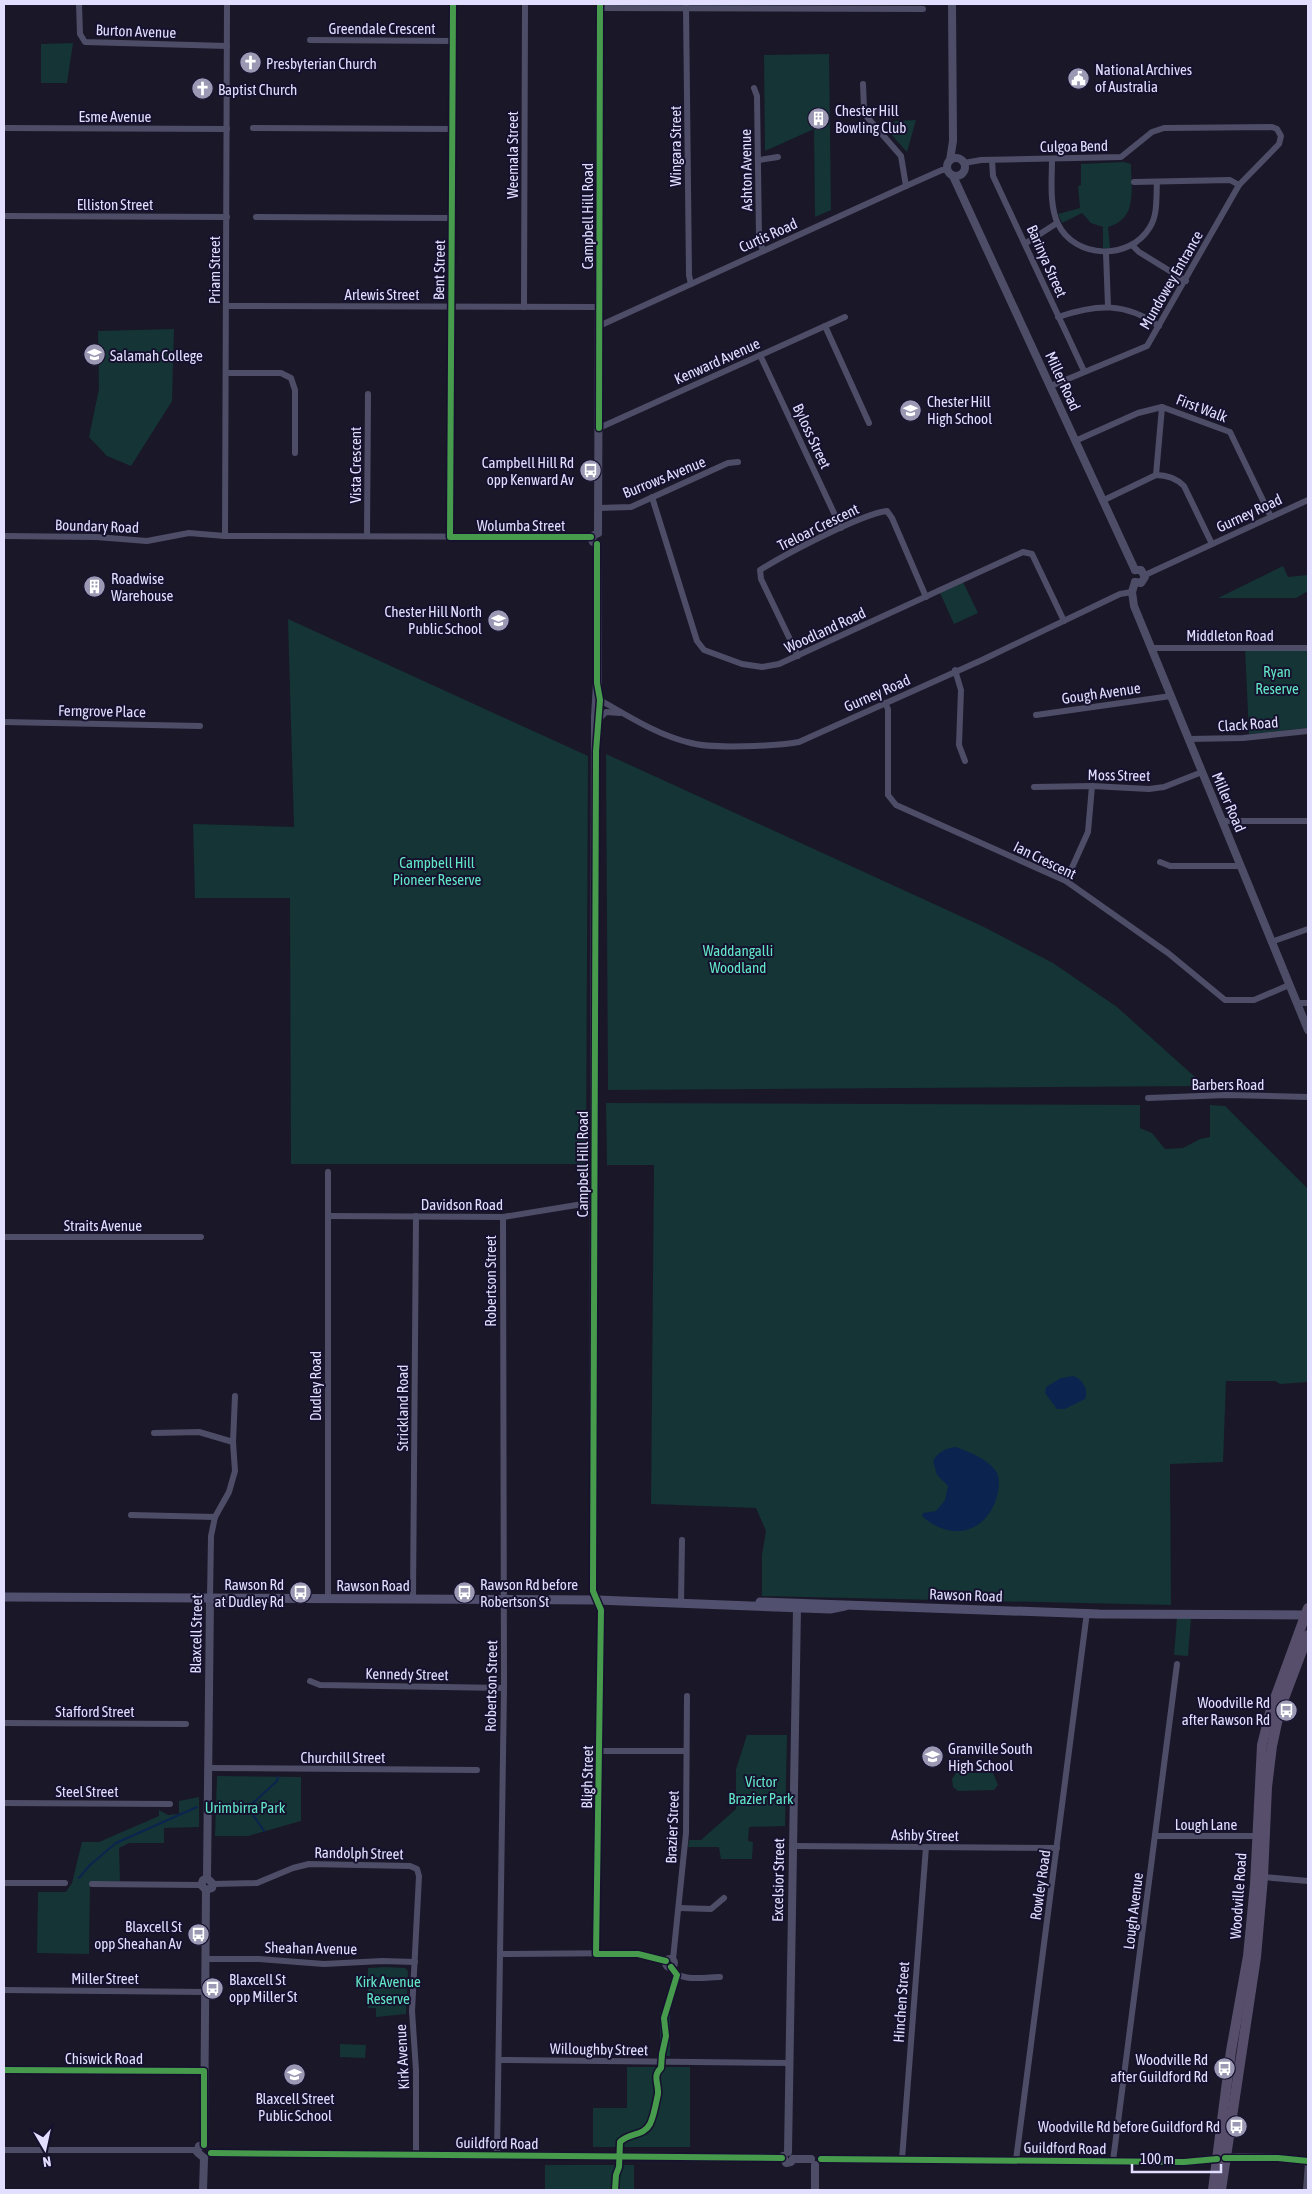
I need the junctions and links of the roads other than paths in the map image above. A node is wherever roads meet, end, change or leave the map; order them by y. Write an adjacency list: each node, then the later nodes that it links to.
1 (79, 4): 11 (street, Burton Avenue)
2 (227, 4): 11 (street, Priam Street)
3 (453, 4): 10 (street, Bent Street)
4 (525, 4): 43 (street, Weemala Street)
5 (952, 4): 23 (street)
6 (600, 6): 7 (street); 44 (street, Campbell Hill Road)
7 (686, 8): 8 (street); 39 (street, Wingara Street)
8 (923, 8)
9 (310, 40): 10 (street, Greendale Crescent)
10 (453, 41): 17 (street, Bent Street)
11 (227, 46): 16 (street, Priam Street)
12 (863, 84): 28 (street)
13 (754, 88): 21 (street, Ashton Avenue)
14 (4, 128): 16 (street, Esme Avenue)
15 (253, 128): 17 (street)
16 (226, 129): 30 (street, Priam Street)
17 (452, 129): 32 (street, Bent Street)
18 (1279, 144): 20 (street, Culgoa Bend); 27 (street, Mundowey Entrance)
19 (778, 157): 21 (street)
20 (1052, 159): 22 (street, Culgoa Bend); 33 (street)
21 (759, 160): 36 (street, Ashton Avenue)
22 (992, 160): 23 (street, Culgoa Bend); 34 (street, Barinya Street)
23 (958, 161): 24 (street); 24 (street)
24 (954, 173): 28 (street, Curtis Road); 53 (street, Miller Road)
25 (1134, 182): 26 (street)
26 (1156, 182): 27 (street); 35 (street)
27 (1239, 185): 38 (street, Mundowey Entrance)
28 (906, 186): 36 (street, Curtis Road)
29 (4, 216): 30 (street, Elliston Street)
30 (227, 216): 40 (street, Priam Street)
31 (256, 217): 32 (street)
32 (452, 218): 42 (street, Bent Street)
33 (1057, 223): 34 (street); 37 (street)
34 (1026, 243): 46 (street, Barinya Street)
35 (1132, 245): 37 (street); 38 (street)
36 (763, 251): 39 (street, Curtis Road)
37 (1106, 252): 41 (street)
38 (1186, 280): 49 (street, Mundowey Entrance)
39 (691, 284): 47 (street, Curtis Road)
40 (226, 306): 42 (street, Arlewis Street); 52 (street, Priam Street)
41 (1108, 306): 46 (street); 49 (street)
42 (451, 307): 43 (street, Arlewis Street); 72 (street, Bent Street)
43 (524, 307): 44 (street, Arlewis Street)
44 (598, 307): 47 (street, Campbell Hill Road)
45 (845, 317): 48 (street, Kenward Avenue)
46 (1058, 317): 51 (street, Barinya Street)
47 (599, 326): 57 (street, Campbell Hill Road)
48 (825, 326): 50 (street, Kenward Avenue); 56 (street)
49 (1159, 326): 51 (street, Mundowey Entrance)
50 (760, 355): 57 (street, Kenward Avenue); 67 (street, Byloss Street)
51 (1084, 371): 53 (street, Mundowey Entrance)
52 (226, 373): 59 (street); 70 (street, Priam Street)
53 (1051, 386): 58 (street, Miller Road)
54 (368, 394): 71 (street, Vista Crescent)
55 (1162, 406): 58 (street, First Walk); 61 (street, First Walk); 66 (street, First Walk)
56 (869, 423)
57 (599, 428): 65 (street, Campbell Hill Road)
58 (1075, 441): 64 (street, Miller Road)
59 (295, 453)
60 (738, 462): 62 (street, Burrows Avenue)
61 (1156, 475): 64 (street); 74 (street)
62 (652, 498): 65 (street, Burrows Avenue); 83 (street, Woodland Road)
63 (1308, 500): 66 (street, Gurney Road)
64 (1102, 501): 75 (street, Miller Road)
65 (598, 508): 73 (street, Campbell Hill Road)
66 (1271, 516): 74 (street, Gurney Road)
67 (841, 528): 79 (street, Treloar Crescent); 83 (street, Treloar Crescent)
68 (189, 533): 69 (street, Boundary Road); 70 (street, Wolumba Street)
69 (4, 536)
70 (225, 536): 71 (street, Wolumba Street)
71 (367, 536): 72 (street, Wolumba Street)
72 (450, 537): 73 (street, Wolumba Street)
73 (596, 538): 85 (street, Campbell Hill Road)
74 (1212, 544): 76 (street, Gurney Road)
75 (1135, 570): 76 (street); 77 (street)
76 (1145, 575): 77 (street)
77 (1135, 582): 78 (street)
78 (1132, 592): 80 (street, Gurney Road); 81 (street, Miller Road)
79 (926, 598): 80 (street, Woodland Road); 83 (street, Woodland Road)
80 (1064, 621): 84 (street, Gurney Road)
81 (1151, 648): 82 (street, Middleton Road); 86 (street, Miller Road)
82 (1308, 648)
83 (798, 656)
84 (954, 670): 88 (street, Gurney Road); 96 (street)
85 (597, 683): 87 (street, Campbell Hill Road); 92 (street, Campbell Hill Road)
86 (1170, 696): 90 (street, Gough Avenue); 95 (street, Miller Road)
87 (600, 700): 89 (street, Gurney Road); 92 (street, Campbell Hill Road)
88 (885, 703): 89 (street, Gurney Road); 104 (street, Ian Crescent)
89 (623, 714): 92 (street)
90 (1036, 714)
91 (4, 722): 93 (street, Ferngrove Place)
92 (598, 722): 114 (street, Campbell Hill Road)
93 (200, 726)
94 (1308, 731): 95 (street, Clack Road)
95 (1188, 739): 97 (street, Miller Road)
96 (965, 761)
97 (1202, 772): 98 (street, Moss Street); 100 (street, Miller Road)
98 (1092, 786): 99 (street, Moss Street); 104 (street)
99 (1034, 787)
100 (1224, 821): 101 (street); 103 (street, Miller Road)
101 (1308, 821)
102 (1160, 862): 103 (street)
103 (1241, 866): 106 (street, Miller Road)
104 (1066, 881): 107 (street, Ian Crescent)
105 (1308, 929): 106 (street)
106 (1272, 942): 107 (street, Miller Road)
107 (1289, 985): 108 (street, Miller Road)
108 (1297, 1003): 109 (street); 110 (street, Miller Road)
109 (1308, 1003)
110 (1308, 1030)
111 (1308, 1097): 112 (street, Barbers Road)
112 (1148, 1098)
113 (328, 1172): 115 (street, Dudley Road)
114 (595, 1202): 117 (street, Davidson Road); 131 (street, Campbell Hill Road)
115 (328, 1216): 116 (street, Davidson Road); 128 (street, Dudley Road)
116 (416, 1216): 117 (street, Davidson Road); 129 (street, Strickland Road)
117 (503, 1217): 130 (street, Robertson Street)
118 (4, 1237): 119 (street, Straits Avenue)
119 (202, 1237)
120 (236, 1396): 122 (street, Blaxcell Street)
121 (154, 1433): 122 (street)
122 (233, 1442): 124 (street, Blaxcell Street)
123 (131, 1515): 124 (street)
124 (215, 1517): 127 (street, Blaxcell Street)
125 (682, 1540): 133 (street)
126 (4, 1596): 127 (main road, Rawson Road)
127 (210, 1598): 128 (main road, Rawson Road); 149 (street, Blaxcell Street)
128 (328, 1599): 129 (main road, Rawson Road)
129 (413, 1599): 130 (main road, Rawson Road)
130 (503, 1600): 131 (main road, Rawson Road); 143 (street, Robertson Street)
131 (597, 1600): 133 (main road, Rawson Road); 147 (street, Bligh Street)
132 (762, 1602): 134 (main road, Rawson Road); 135 (main road, Rawson Road); 137 (main road)
133 (682, 1603): 135 (main road, Rawson Road)
134 (823, 1603): 136 (main road, Rawson Road); 137 (main road)
135 (742, 1605): 137 (main road, Rawson Road)
136 (844, 1606): 137 (main road, Rawson Road); 138 (main road, Rawson Road)
137 (797, 1608): 155 (street, Excelsior Street)
138 (1088, 1612): 139 (main road, Rawson Road); 157 (street, Rowley Road)
139 (1307, 1613): 154 (main road, Woodville Road)
140 (1308, 1635): 159 (main road, Woodville Road)
141 (1177, 1664): 153 (street, Lough Avenue)
142 (310, 1681): 143 (street, Kennedy Street)
143 (504, 1688): 169 (street, Robertson Street)
144 (687, 1696): 148 (street, Brazier Street)
145 (4, 1723): 146 (street, Stafford Street)
146 (186, 1724)
147 (600, 1751): 148 (street); 170 (street, Bligh Street)
148 (686, 1751): 168 (street, Brazier Street)
149 (209, 1768): 150 (street, Churchill Street); 160 (street, Blaxcell Street)
150 (477, 1770)
151 (4, 1803): 152 (street, Steel Street)
152 (170, 1804)
153 (1155, 1836): 154 (street, Lough Lane); 194 (street, Lough Avenue)
154 (1257, 1836): 190 (main road, Woodville Road)
155 (793, 1846): 156 (street, Ashby Street); 180 (street, Excelsior Street)
156 (926, 1847): 157 (street, Ashby Street); 191 (street, Hinchen Street)
157 (1057, 1848): 192 (street, Rowley Road)
158 (417, 1869): 165 (street, Randolph Street); 174 (street, Kirk Avenue)
159 (1263, 1877): 161 (street); 190 (main road, Woodville Road)
160 (207, 1878): 165 (street); 166 (street)
161 (1308, 1881)
162 (4, 1883): 163 (street)
163 (64, 1883)
164 (92, 1884): 166 (street)
165 (213, 1884): 166 (street)
166 (204, 1887): 171 (street)
167 (724, 1898): 168 (street)
168 (679, 1908): 172 (street, Brazier Street)
169 (500, 1954): 170 (street); 179 (street, Robertson Street)
170 (596, 1954): 173 (street)
171 (206, 1959): 174 (street, Sheahan Avenue); 178 (street)
172 (673, 1959): 173 (street); 175 (street)
173 (666, 1961): 175 (street)
174 (415, 1962): 186 (street, Kirk Avenue)
175 (671, 1967): 176 (street)
176 (720, 1977)
177 (4, 1990): 178 (street, Miller Street)
178 (205, 1992): 182 (street)
179 (499, 2060): 180 (street, Willoughby Street); 187 (street, Robertson Street)
180 (789, 2063): 188 (street, Excelsior Street)
181 (4, 2070): 182 (street, Chiswick Road)
182 (204, 2071): 183 (street)
183 (201, 2147): 184 (street); 185 (street); 189 (street)
184 (4, 2150)
185 (211, 2153): 186 (street, Guildford Road); 189 (street)
186 (416, 2154): 187 (street, Guildford Road)
187 (496, 2155): 188 (street, Guildford Road)
188 (791, 2155): 193 (street, Guildford Road)
189 (204, 2158): 196 (street)
190 (1221, 2158): 194 (street, Guildford Road); 195 (street, Guildford Road); 198 (main road, Woodville Road); 199 (main road, Woodville Road)
191 (902, 2159): 192 (street, Guildford Road); 193 (street, Guildford Road)
192 (1016, 2160): 194 (street, Guildford Road)
193 (816, 2161): 197 (street)
194 (1113, 2161)
195 (1308, 2162): 200 (street)
196 (203, 2190)
197 (815, 2190)
198 (1213, 2190)
199 (1221, 2190)
200 (1306, 2190)

